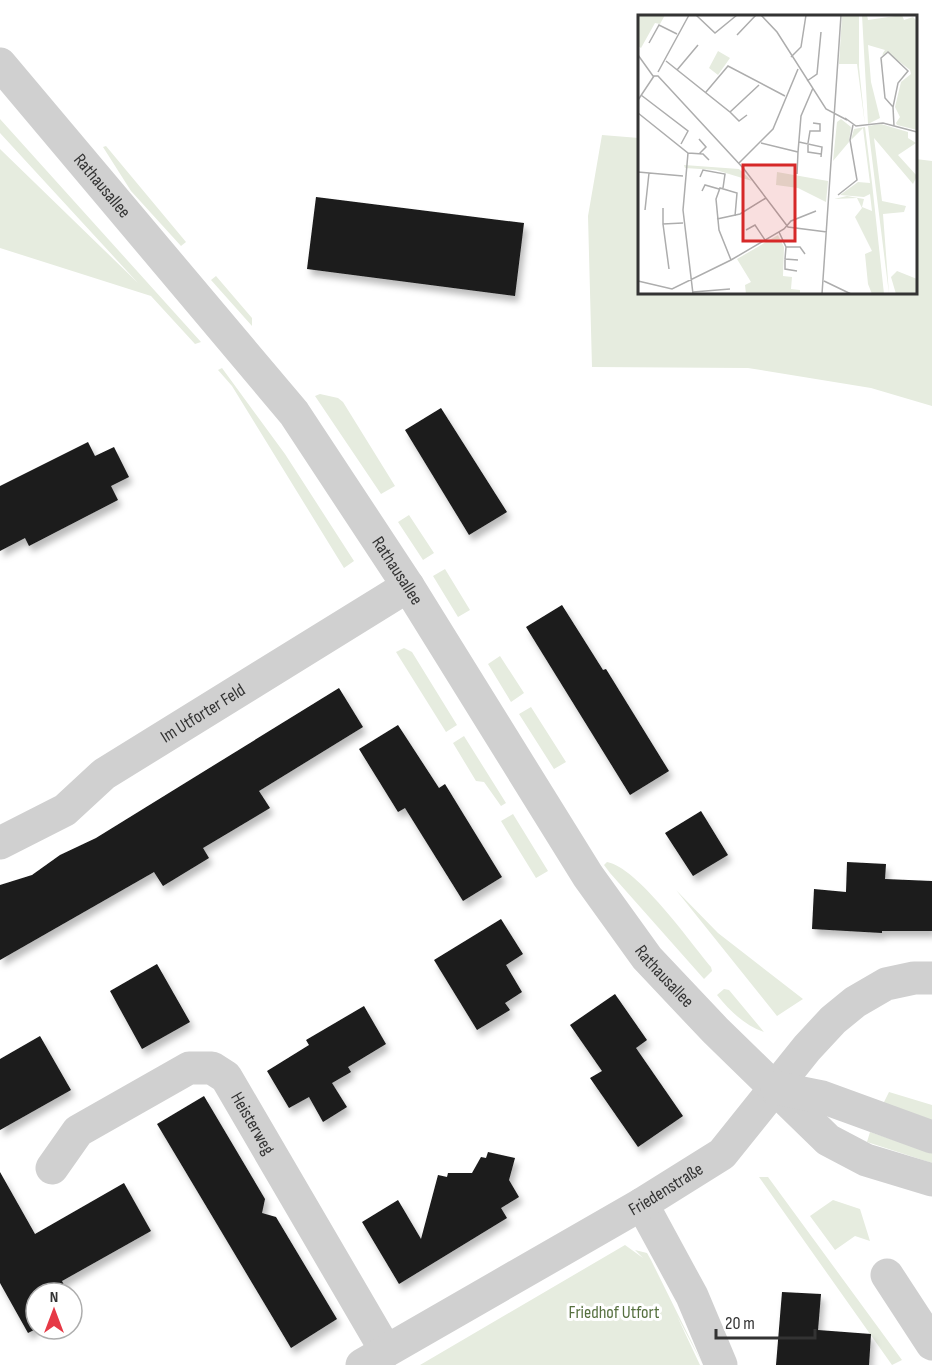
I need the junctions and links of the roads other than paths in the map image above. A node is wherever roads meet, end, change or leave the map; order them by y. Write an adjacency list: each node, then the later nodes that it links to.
1 (0, 64): 2 (street, Rathausallee)
2 (408, 586): 3 (street, Im Utforter Feld); 5 (street, Rathausallee)
3 (0, 843)
4 (932, 978): 5 (street, Friedenstraße)
5 (777, 1088): 6 (street); 8 (street, Rathausallee); 9 (street, Friedenstraße)
6 (932, 1137)
7 (52, 1168): 12 (street, Heisterweg)
8 (932, 1180)
9 (642, 1204): 12 (street, Friedenstraße); 13 (street)
10 (887, 1275): 11 (street)
11 (932, 1344)
12 (374, 1358)
13 (721, 1365)

